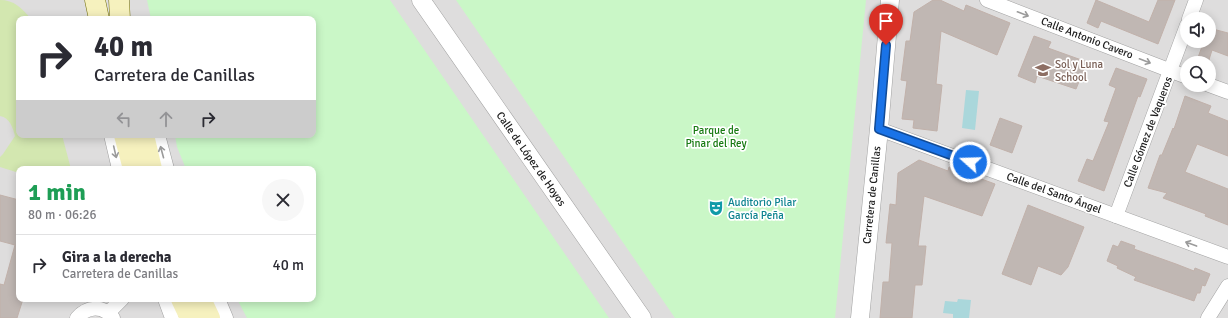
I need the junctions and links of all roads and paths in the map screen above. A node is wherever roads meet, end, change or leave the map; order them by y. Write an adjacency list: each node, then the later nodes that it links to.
1 (95, 0): 9 (street); 10 (main road)
2 (118, 0): 11 (main road)
3 (126, 0): 12 (street)
4 (421, 0): 41 (street, Calle de López de Hoyos)
5 (890, 0): 18 (street, Carretera de Canillas)
6 (987, 0): 14 (street, Calle Antonio Cavero, one-way to 14)
7 (1196, 0): 8 (street)
8 (1192, 12)
9 (96, 16)
10 (98, 16)
11 (120, 16)
12 (129, 16)
13 (1180, 46): 14 (street, Calle Gómez de Vaqueros)
14 (1171, 71): 15 (street, Calle Antonio Cavero); 27 (street, Calle Gómez de Vaqueros)
15 (1180, 74)
16 (1216, 88): 17 (street)
17 (1228, 92)
18 (879, 129): 27 (street, Calle del Santo Ángel); 42 (street, Carretera de Canillas)
19 (112, 138): 23 (street, one-way to 23)
20 (125, 138): 24 (main road)
21 (145, 138): 25 (main road)
22 (159, 138): 26 (street, one-way to 22)
23 (118, 166)
24 (132, 166)
25 (151, 166)
26 (166, 166)
27 (1116, 216): 28 (street, Calle del Santo Ángel, one-way to 27)
28 (1228, 258)
29 (1228, 286): 43 (street)
30 (120, 302): 35 (street)
31 (165, 302): 37 (street)
32 (182, 302): 38 (main road)
33 (202, 302): 39 (main road)
34 (219, 302): 40 (street)
35 (111, 315): 36 (street)
36 (77, 318)
37 (172, 318)
38 (190, 318)
39 (210, 318)
40 (226, 318)
41 (642, 318)
42 (860, 318)
43 (1208, 318)

